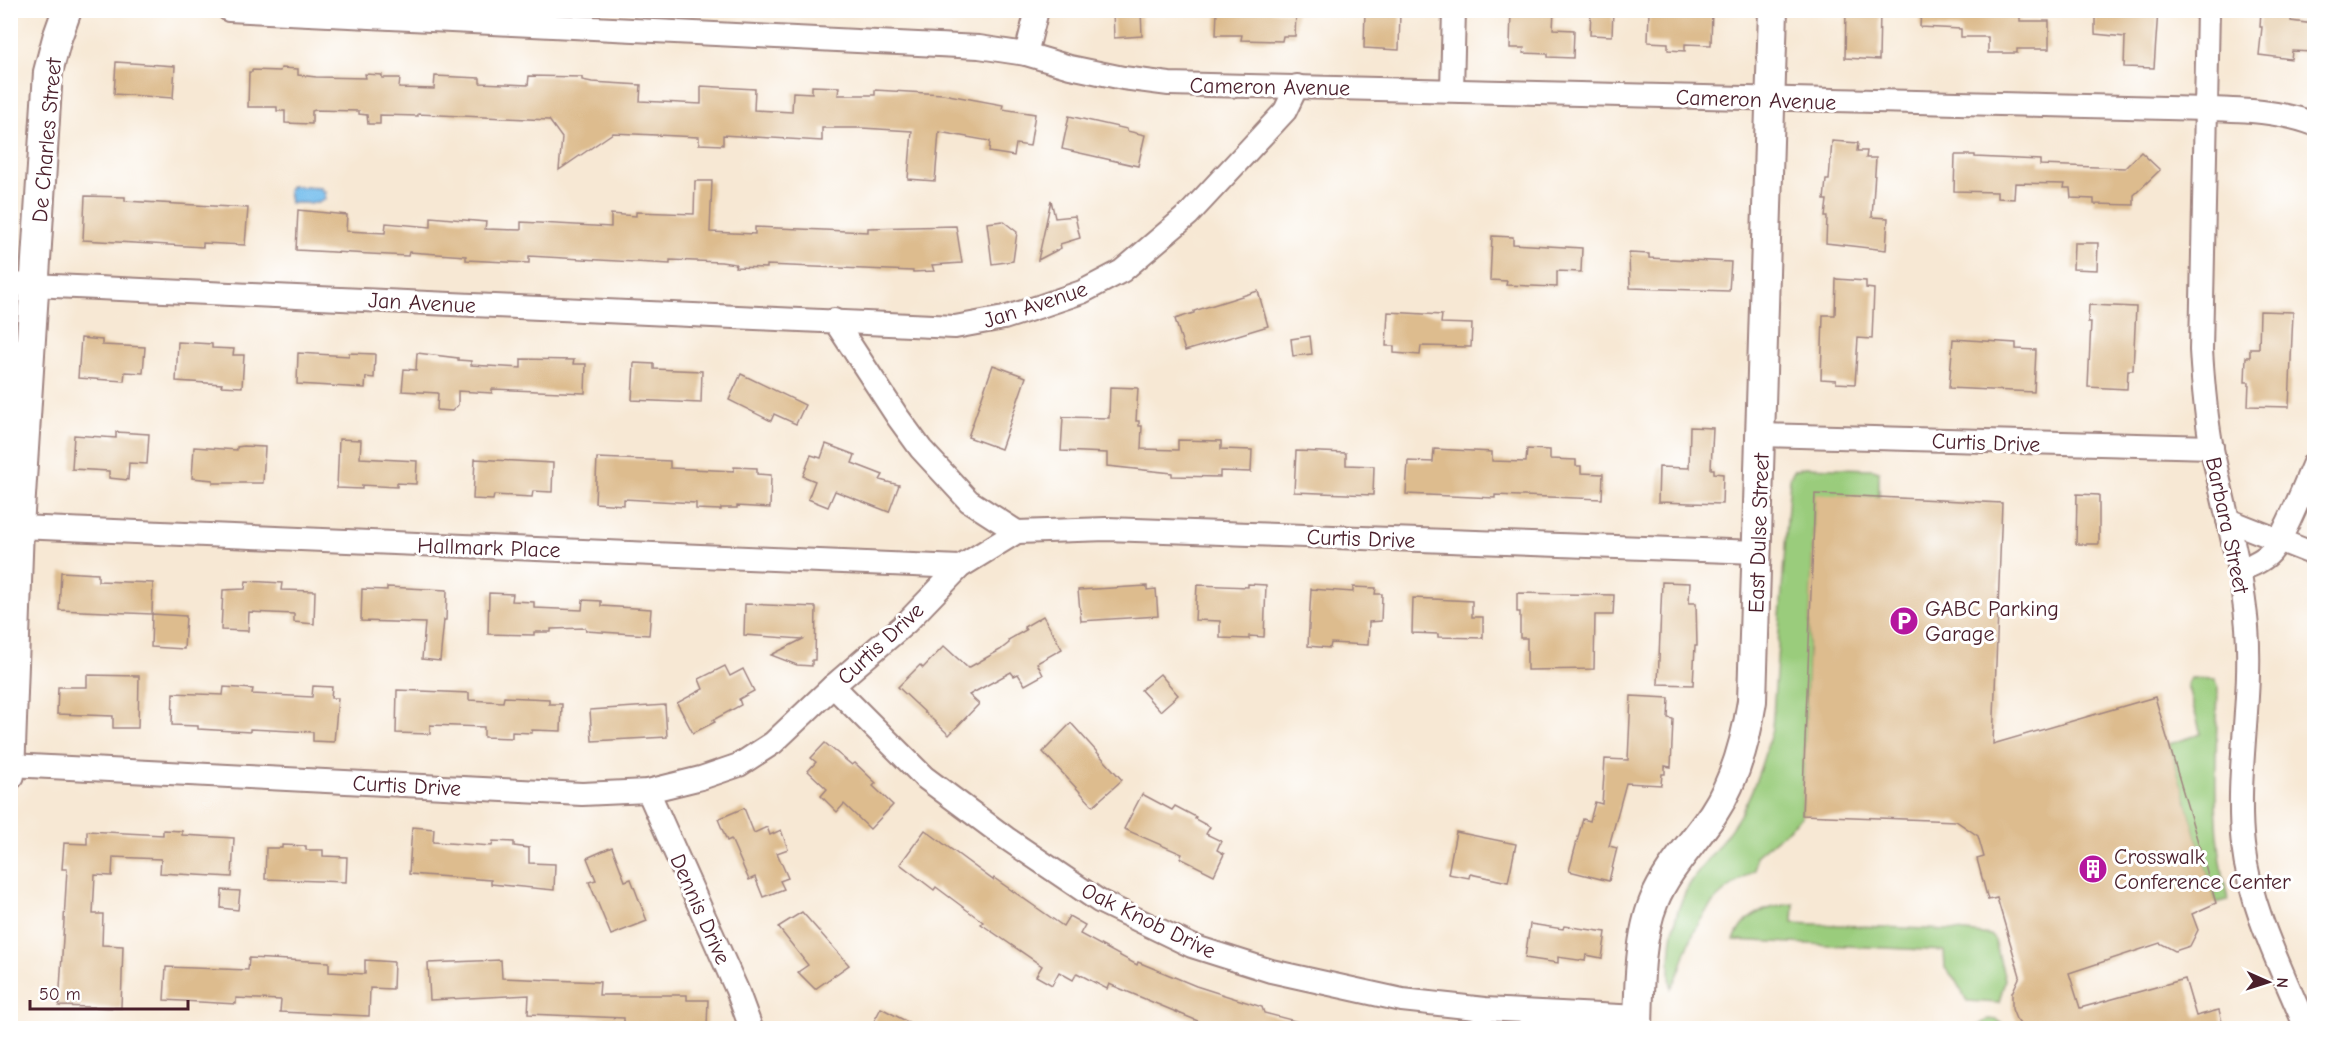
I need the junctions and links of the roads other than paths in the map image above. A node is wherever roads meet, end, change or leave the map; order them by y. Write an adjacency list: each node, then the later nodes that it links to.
1 (67, 10): 13 (street, De Charles Street)
2 (229, 10): 7 (street, Cameron Avenue)
3 (1037, 10): 7 (street)
4 (1455, 10): 9 (street)
5 (1773, 10): 10 (street, East Dulse Street)
6 (2208, 10): 11 (street, Barbara Street)
7 (1026, 54): 8 (street, Cameron Avenue)
8 (1297, 87): 9 (street, Cameron Avenue); 14 (street, Jan Avenue)
9 (1452, 90): 10 (street, Cameron Avenue)
10 (1771, 99): 11 (street, Cameron Avenue); 15 (street, East Dulse Street)
11 (2206, 109): 12 (street, Cameron Avenue); 16 (street, Barbara Street)
12 (2314, 124)
13 (22, 285): 14 (street, Jan Avenue); 19 (street, De Charles Street)
14 (834, 321): 20 (street)
15 (1761, 435): 16 (street, Curtis Drive); 22 (street, East Dulse Street)
16 (2212, 447): 18 (street, Barbara Street)
17 (2314, 463): 21 (street)
18 (2228, 520): 21 (street); 25 (street, Barbara Street)
19 (19, 527): 24 (street, Hallmark Place); 27 (street, De Charles Street)
20 (1017, 532): 22 (street, Curtis Drive); 24 (street, Curtis Drive)
21 (2278, 540): 23 (street); 25 (street)
22 (1758, 552): 30 (street, East Dulse Street)
23 (2314, 555)
24 (960, 567): 26 (street, Curtis Drive)
25 (2238, 571): 32 (street, Barbara Street)
26 (833, 686): 29 (street, Curtis Drive); 30 (street, Oak Knob Drive)
27 (11, 765): 28 (street, De Charles Street); 29 (street, Curtis Drive)
28 (10, 775)
29 (648, 791): 31 (street, Dennis Drive)
30 (1638, 1023)
31 (751, 1029)
32 (2306, 1029)

